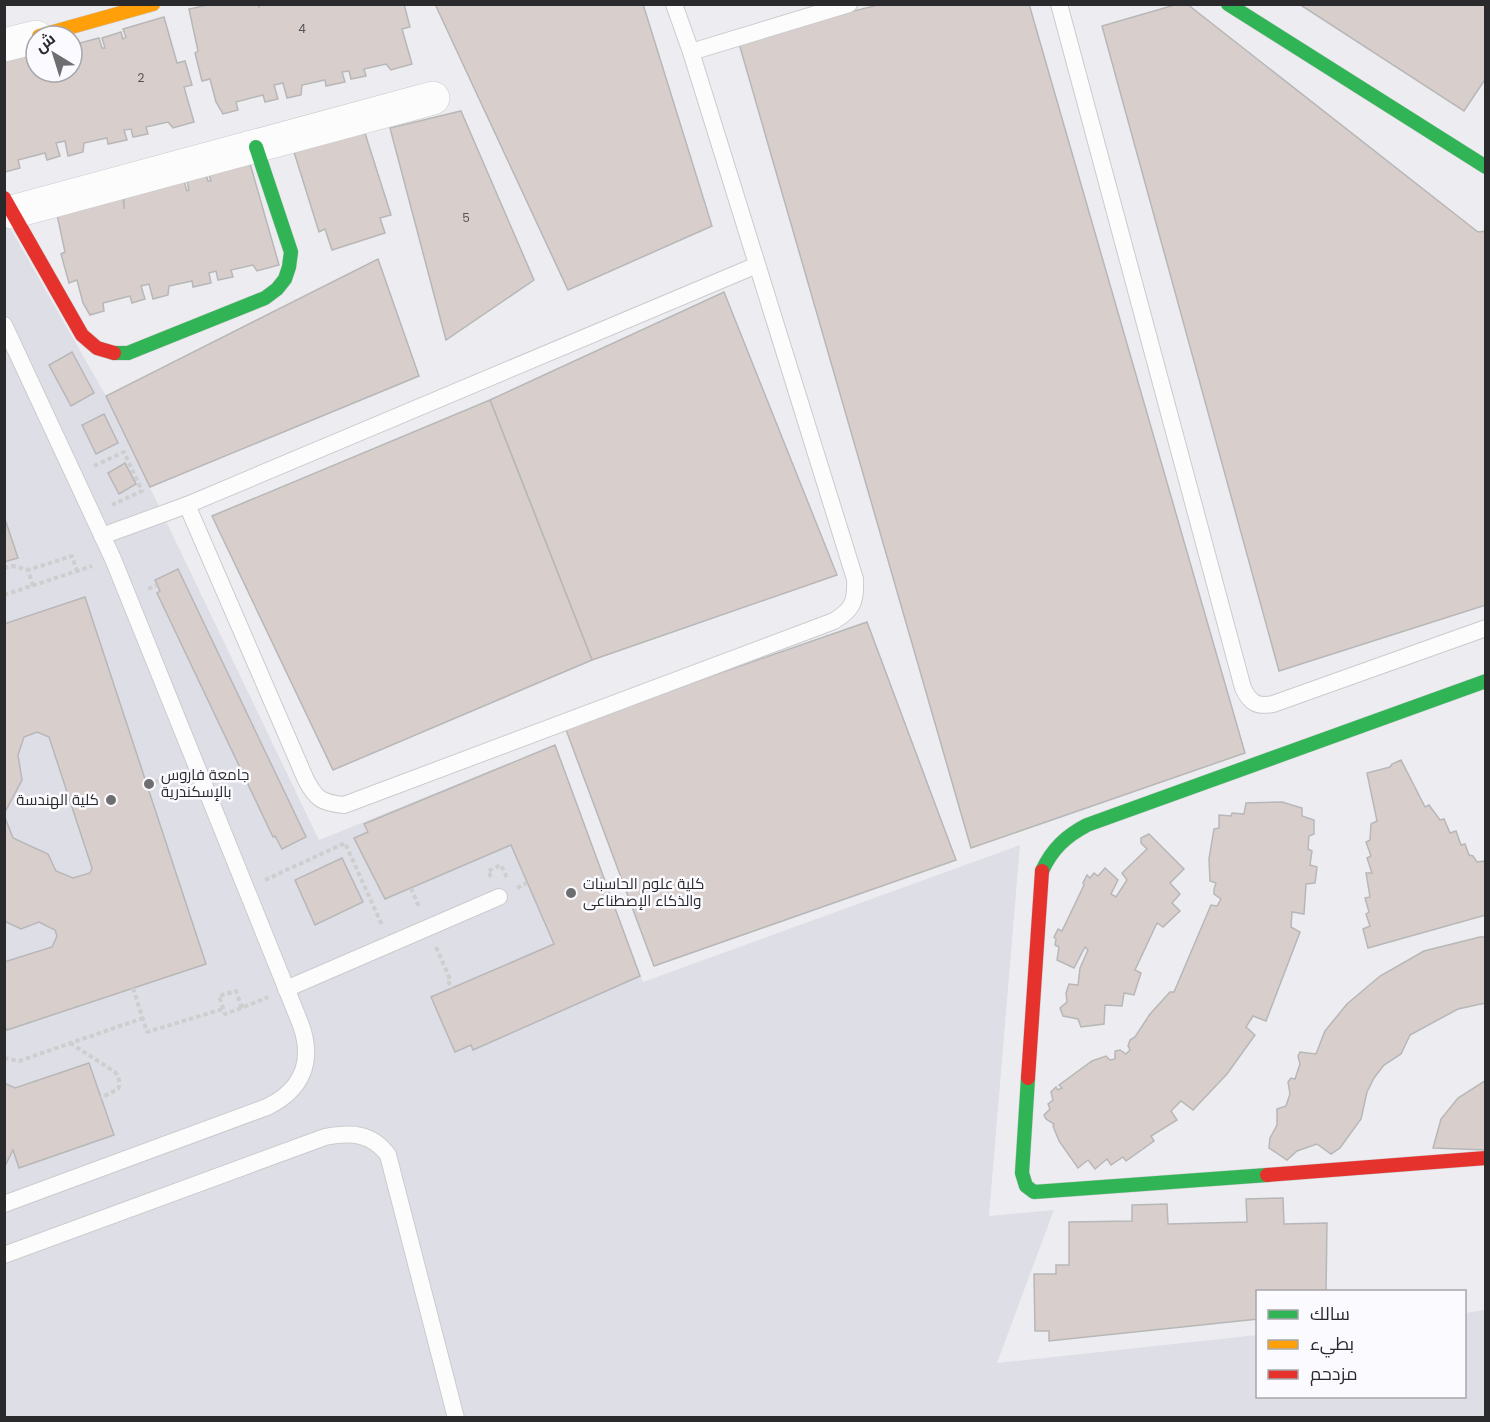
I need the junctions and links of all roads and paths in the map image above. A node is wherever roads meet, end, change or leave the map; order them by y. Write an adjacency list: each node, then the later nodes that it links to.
1 (153, 4): 6 (street)
2 (674, 4): 9 (lane)
3 (849, 4): 9 (lane)
4 (1059, 4): 24 (lane)
5 (1228, 4): 12 (street)
6 (80, 24)
7 (24, 40): 8 (street)
8 (4, 45)
9 (691, 52): 14 (lane)
10 (432, 98): 11 (street)
11 (256, 147): 13 (street); 13 (street)
12 (1484, 164)
13 (8, 205)
14 (757, 265): 17 (lane); 17 (lane)
15 (4, 325): 16 (lane)
16 (74, 475): 18 (lane); 18 (path)
17 (187, 505): 19 (lane)
18 (93, 514): 19 (lane)
19 (102, 536): 30 (lane)
20 (4, 568): 21 (path)
21 (28, 570): 22 (path); 22 (path)
22 (33, 586): 23 (path)
23 (4, 595)
24 (1485, 627)
25 (1485, 681): 42 (street)
26 (176, 774): 27 (path)
27 (147, 785)
28 (501, 866): 29 (path)
29 (492, 870)
30 (246, 889): 32 (path); 36 (lane)
31 (499, 897): 32 (lane)
32 (390, 944): 36 (lane)
33 (450, 982): 35 (path)
34 (133, 988): 38 (path)
35 (452, 988)
36 (286, 989): 43 (lane)
37 (223, 1009): 37 (path); 38 (path)
38 (143, 1018): 39 (path)
39 (70, 1043): 40 (path); 41 (path)
40 (4, 1058)
41 (101, 1098)
42 (1485, 1158)
43 (4, 1204)
44 (4, 1255): 45 (lane)
45 (456, 1418)

